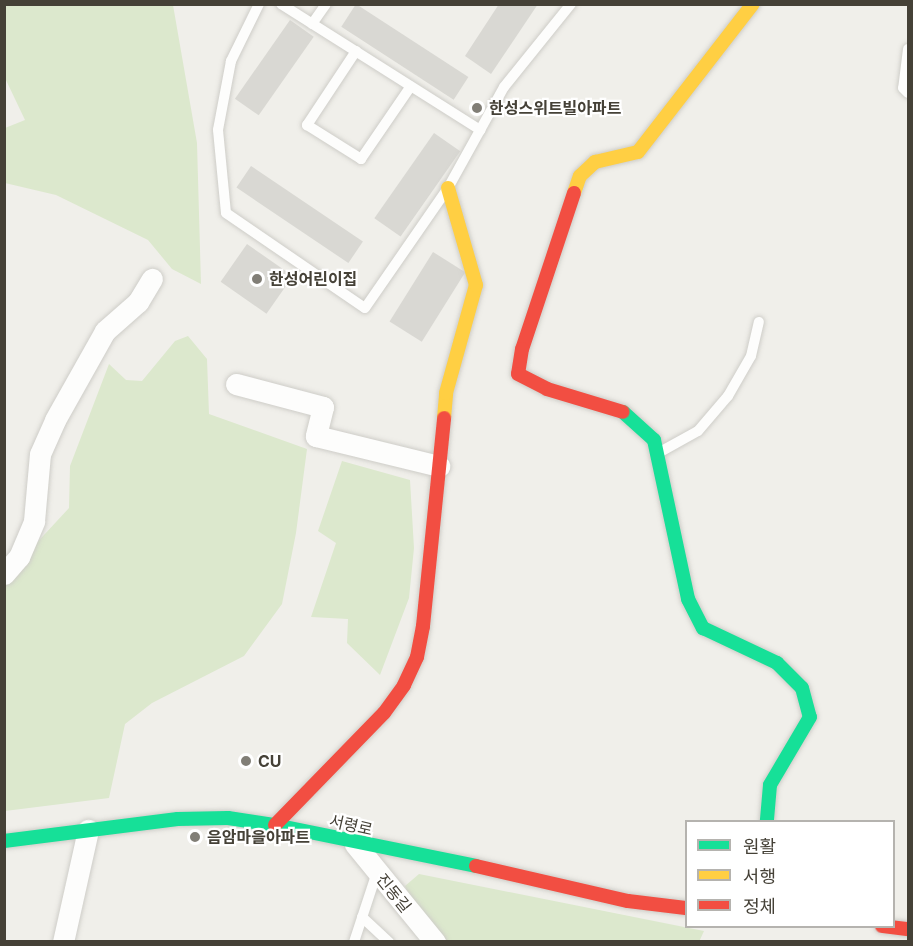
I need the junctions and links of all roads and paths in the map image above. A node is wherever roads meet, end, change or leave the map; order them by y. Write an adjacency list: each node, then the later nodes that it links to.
1 (259, 4): 12 (lane)
2 (281, 4): 6 (lane)
3 (326, 4): 6 (lane)
4 (571, 4): 11 (lane)
5 (753, 4): 16 (street)
6 (312, 24): 8 (lane)
7 (909, 49): 10 (lane)
8 (356, 51): 9 (lane); 9 (lane)
9 (411, 86): 11 (lane)
10 (909, 93)
11 (480, 130): 12 (lane)
12 (448, 188): 17 (street)
13 (152, 279): 18 (street)
14 (759, 322): 16 (lane)
15 (236, 384): 17 (street)
16 (657, 454): 19 (street)
17 (439, 466): 20 (street)
18 (4, 574)
19 (767, 820)
20 (275, 825): 21 (street, 서령로); 23 (street, 서령로)
21 (88, 831): 22 (street, 서령로); 27 (street)
22 (4, 841)
23 (355, 844): 24 (street, 진동길); 25 (street, 서령로)
24 (377, 872): 26 (lane); 30 (street, 진동길)
25 (685, 908)
26 (362, 917): 28 (lane); 29 (lane)
27 (63, 942)
28 (354, 942)
29 (389, 942)
30 (435, 942)

